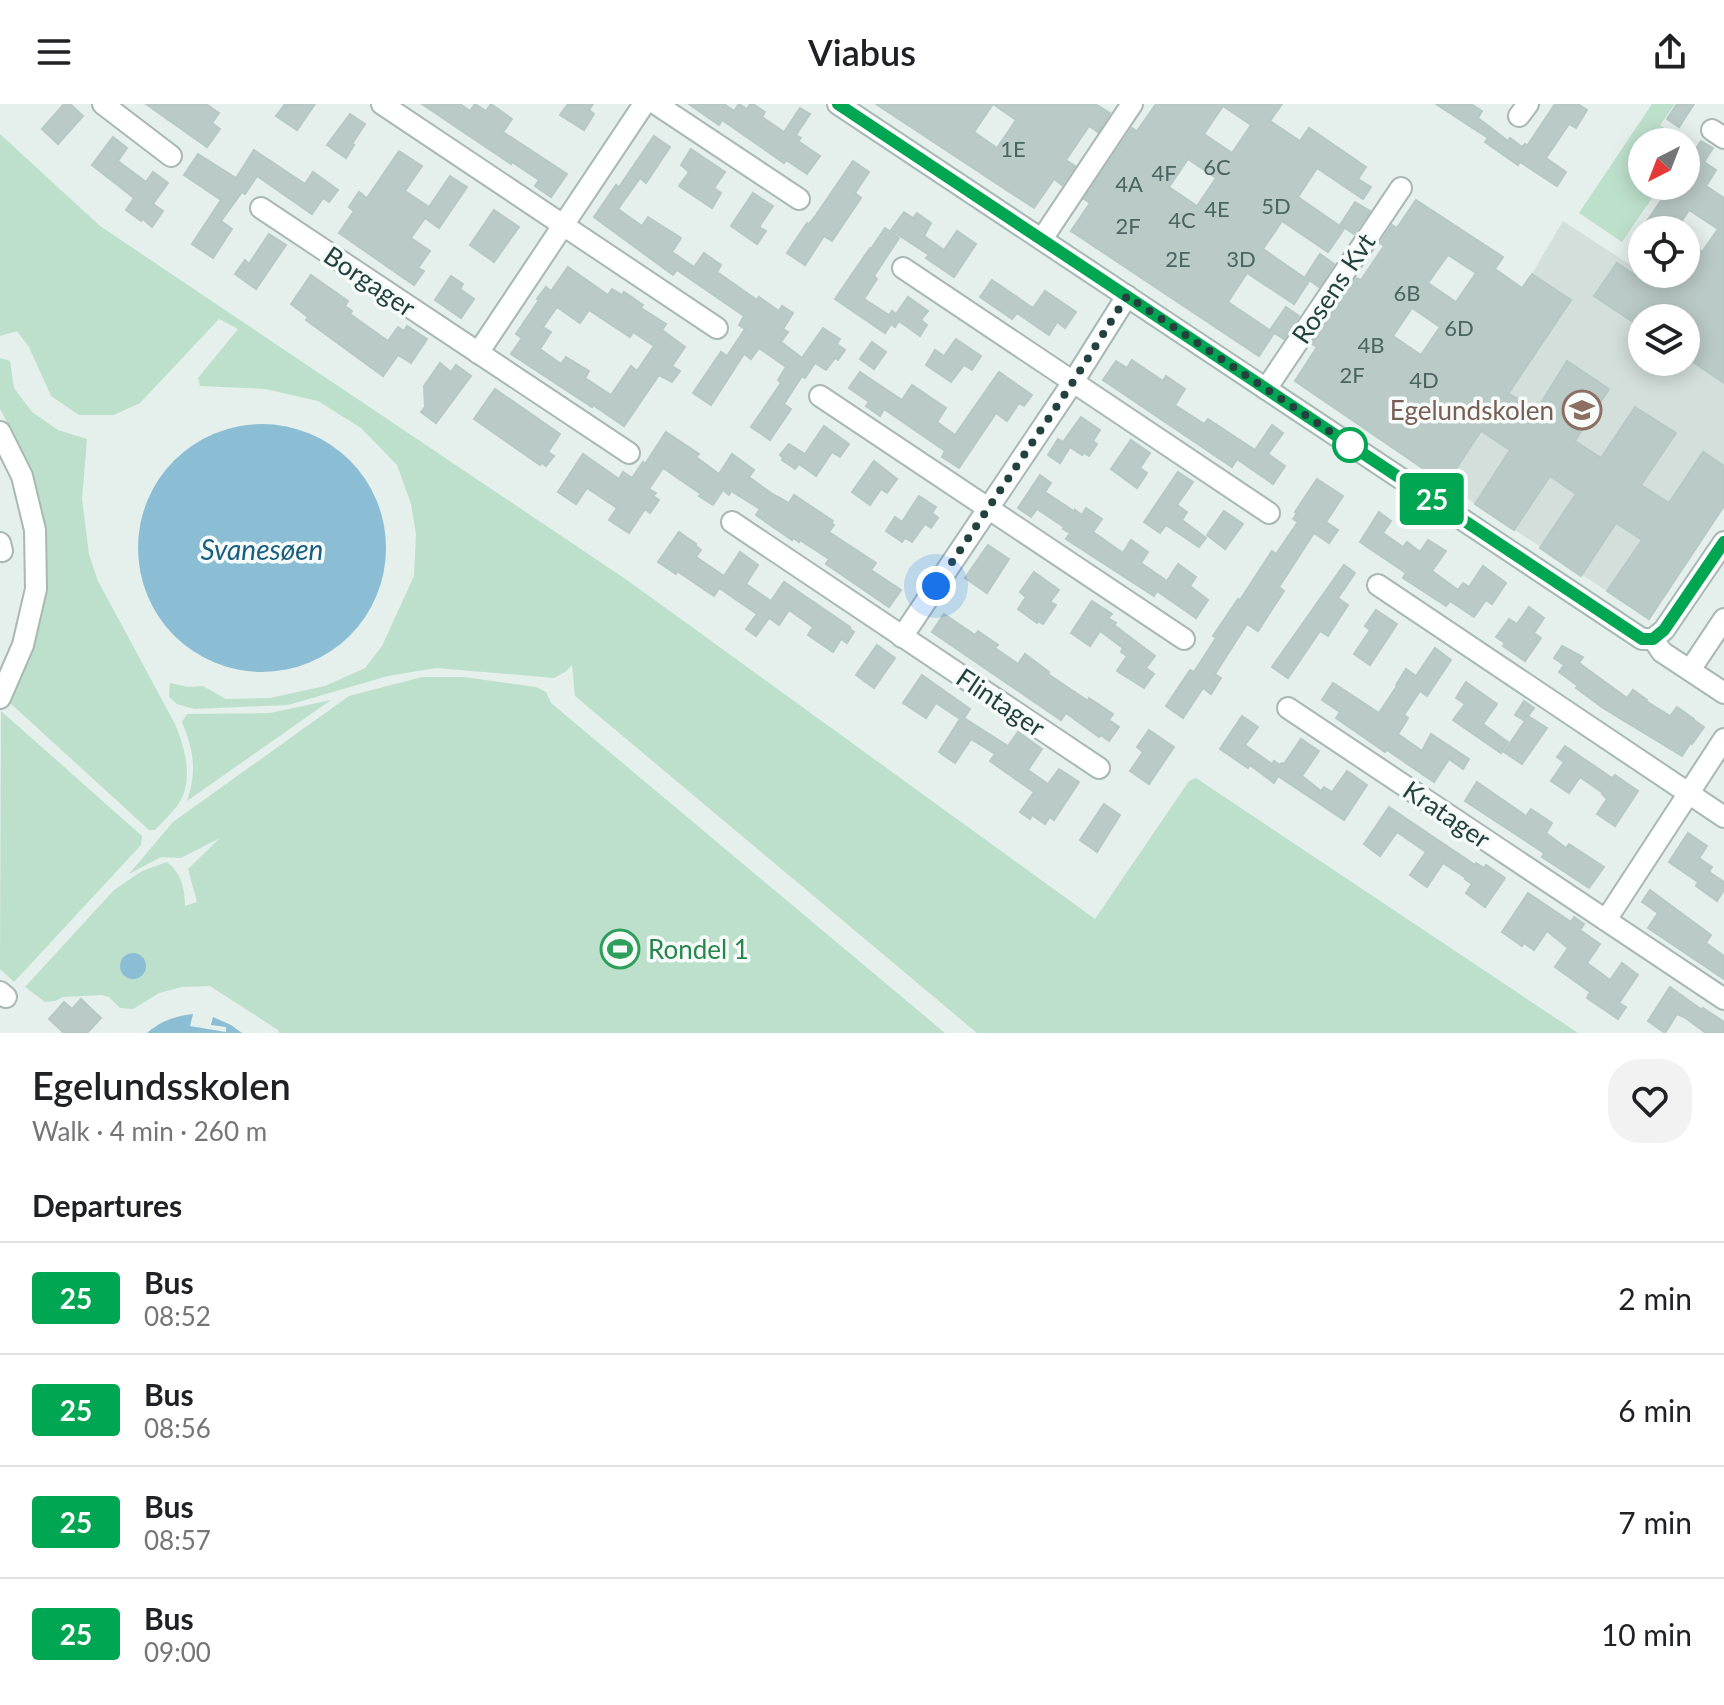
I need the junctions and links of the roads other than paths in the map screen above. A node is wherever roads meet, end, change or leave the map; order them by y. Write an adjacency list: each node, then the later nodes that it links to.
1 (103, 104): 7 (street)
2 (382, 104): 11 (street)
3 (644, 104): 11 (street)
4 (656, 104): 9 (street)
5 (838, 104): 12 (street)
6 (1132, 104): 12 (street)
7 (171, 156)
8 (1401, 188): 18 (street, Rosens Kvt)
9 (799, 199)
10 (261, 208): 16 (street, Borgager)
11 (563, 225): 15 (street); 16 (street)
12 (1042, 239): 14 (street)
13 (903, 268): 17 (street)
14 (1127, 296): 17 (street); 18 (street)
15 (717, 328)
16 (478, 353): 21 (street, Borgager)
17 (1073, 382): 22 (street); 23 (street)
18 (1266, 389): 32 (street)
19 (820, 396): 22 (street)
20 (0, 432): 35 (street)
21 (629, 453)
22 (988, 510): 30 (street); 31 (street)
23 (1269, 513)
24 (732, 522): 30 (street, Flintager)
25 (1724, 542): 32 (street)
26 (0, 543): 27 (street)
27 (0, 551)
28 (1378, 585): 39 (street)
29 (1724, 619): 33 (street)
30 (902, 637): 38 (street, Flintager)
31 (1184, 639)
32 (1653, 639): 33 (street)
33 (1690, 670): 34 (street)
34 (1724, 693)
35 (0, 698)
36 (1288, 708): 41 (street, Kratager)
37 (1724, 739): 39 (street)
38 (1099, 768)
39 (1689, 794): 40 (street); 41 (street)
40 (1724, 817)
41 (1606, 920): 42 (street, Kratager)
42 (1724, 999)

